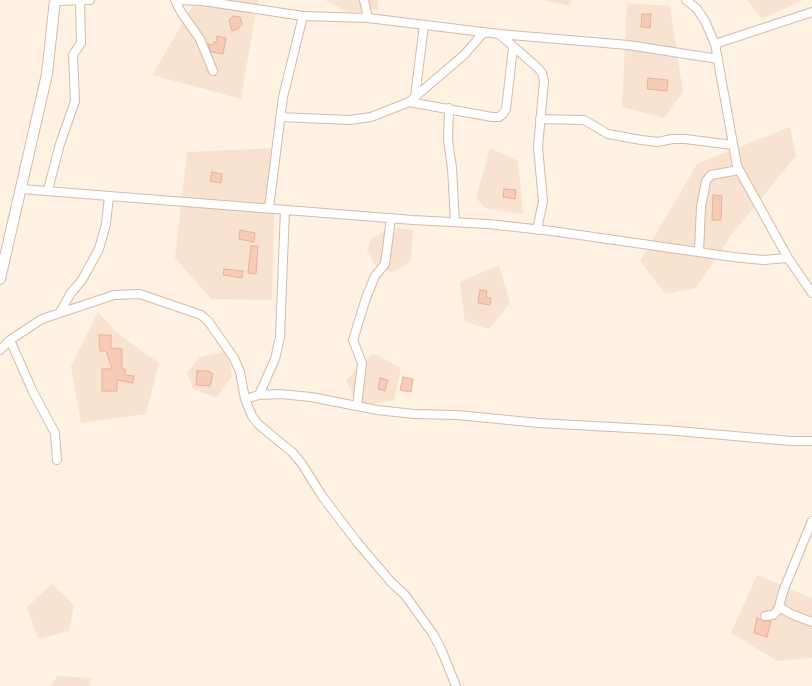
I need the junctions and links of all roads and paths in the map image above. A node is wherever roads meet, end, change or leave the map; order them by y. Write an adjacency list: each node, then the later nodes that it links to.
1 (55, 0): 2 (street); 23 (street)
2 (80, 0): 3 (street); 24 (street)
3 (90, 0)
4 (176, 0): 8 (street); 16 (street)
5 (364, 0): 9 (street)
6 (686, 0): 13 (street)
7 (812, 12): 13 (street)
8 (303, 16): 9 (street); 19 (street)
9 (368, 18): 10 (street)
10 (424, 25): 11 (street); 17 (street)
11 (484, 32): 12 (street); 17 (street)
12 (499, 34): 14 (street); 15 (street)
13 (715, 44): 15 (street)
14 (513, 48): 18 (street); 20 (street)
15 (718, 59): 21 (street)
16 (213, 71)
17 (412, 100): 18 (street); 19 (street)
18 (449, 108): 29 (street)
19 (280, 117): 26 (street)
20 (540, 119): 21 (street); 30 (street)
21 (733, 145): 22 (street)
22 (739, 170): 31 (street); 32 (street)
23 (21, 189): 24 (street); 33 (street)
24 (48, 190): 25 (street)
25 (109, 196): 26 (street); 35 (street)
26 (268, 208): 27 (street)
27 (286, 210): 28 (street); 38 (street)
28 (391, 218): 29 (street); 40 (street)
29 (455, 222): 30 (street)
30 (537, 230): 31 (street)
31 (698, 252): 32 (street)
32 (788, 258): 34 (street)
33 (0, 279)
34 (812, 293)
35 (60, 312): 36 (street); 39 (street)
36 (10, 340): 37 (street); 42 (street)
37 (0, 350)
38 (259, 395): 39 (street); 40 (street)
39 (245, 399): 47 (street)
40 (357, 406): 41 (street)
41 (812, 441)
42 (57, 460)
43 (812, 521): 44 (street)
44 (779, 607): 45 (street); 46 (street)
45 (765, 616)
46 (812, 622)
47 (456, 686)

